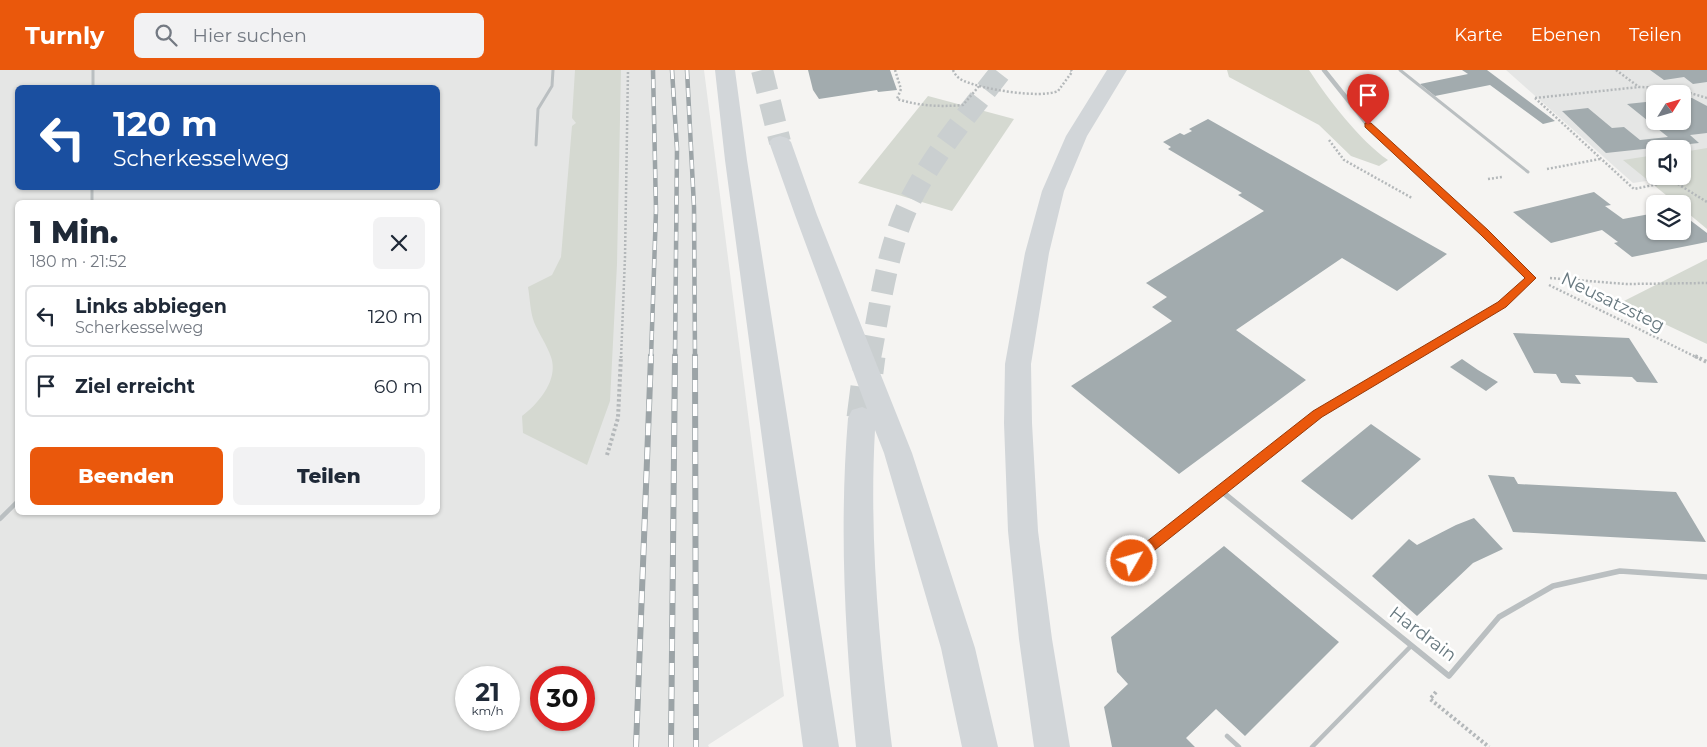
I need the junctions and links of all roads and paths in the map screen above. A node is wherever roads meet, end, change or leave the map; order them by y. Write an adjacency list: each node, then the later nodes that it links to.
1 (93, 70): 12 (lane)
2 (553, 70): 18 (lane)
3 (628, 70): 26 (path)
4 (725, 70): 35 (highway)
5 (895, 70): 13 (path)
6 (953, 70): 13 (path)
7 (1072, 70): 13 (path)
8 (1117, 70): 38 (highway)
9 (1324, 70): 21 (street)
10 (1400, 70): 19 (lane)
11 (1616, 70): 14 (path)
12 (93, 85)
13 (980, 85)
14 (1639, 87): 15 (path); 20 (path)
15 (1707, 98)
16 (1329, 140): 21 (path)
17 (780, 142): 37 (highway)
18 (536, 146)
19 (1528, 172)
20 (1707, 202)
21 (1456, 206): 22 (street)
22 (1531, 278): 23 (path, Neusatzsteg); 24 (path, Neusatzsteg); 27 (street)
23 (1707, 283)
24 (1707, 362)
25 (862, 418): 36 (highway)
26 (607, 455)
27 (1220, 490): 30 (street); 32 (street, Hardrain)
28 (15, 504): 29 (lane)
29 (0, 518)
30 (1132, 561)
31 (1707, 578): 33 (street, Hardrain)
32 (1411, 646): 33 (street, Hardrain); 40 (lane)
33 (1449, 676): 41 (path)
34 (1227, 736): 39 (lane)
35 (821, 747)
36 (874, 747)
37 (980, 747)
38 (1052, 747)
39 (1238, 747)
40 (1312, 747)
41 (1489, 747)

